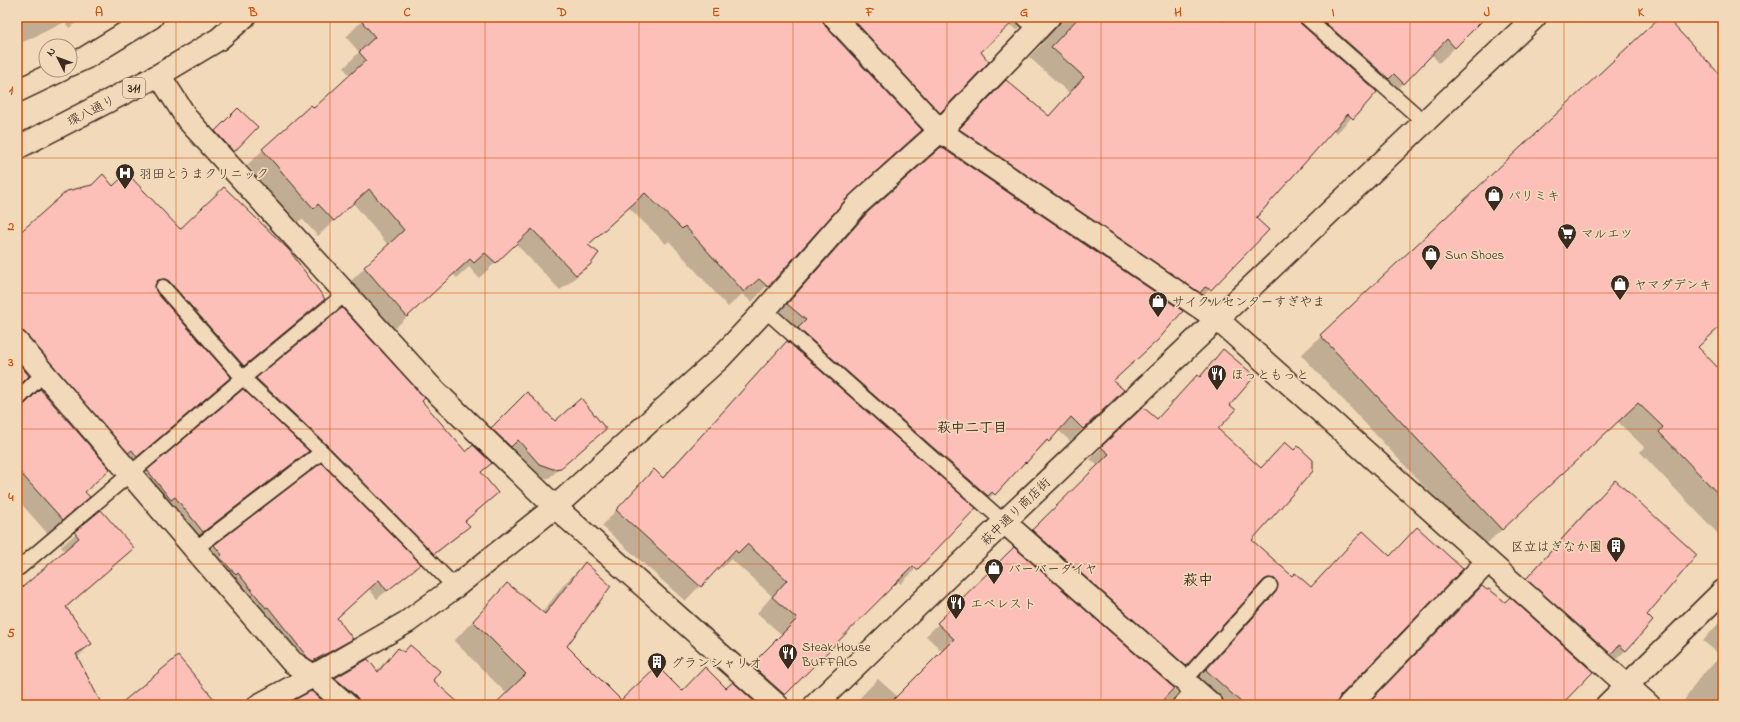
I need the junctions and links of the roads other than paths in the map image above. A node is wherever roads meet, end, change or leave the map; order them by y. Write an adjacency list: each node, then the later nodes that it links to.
1 (152, 17): 7 (street)
2 (244, 17): 8 (street, 環八通り / 311)
3 (834, 17): 12 (street)
4 (1306, 17): 11 (lane)
5 (1535, 17): 11 (street, 萩中通り商店街)
6 (1036, 21): 12 (street)
7 (78, 61)
8 (159, 75): 13 (street, 環八通り / 311); 15 (street)
9 (45, 78): 10 (street)
10 (17, 92)
11 (1424, 122): 17 (street, 萩中通り商店街)
12 (940, 131): 16 (street); 17 (street)
13 (17, 148)
14 (163, 287): 20 (lane)
15 (346, 294): 20 (lane); 24 (street)
16 (765, 310): 24 (street); 25 (lane)
17 (1217, 319): 25 (street, 萩中通り商店街); 27 (street)
18 (17, 342): 19 (street)
19 (44, 374): 21 (lane); 23 (street)
20 (243, 378): 22 (lane); 23 (lane)
21 (17, 400)
22 (322, 452): 26 (lane); 30 (lane)
23 (131, 474): 26 (street); 28 (lane)
24 (554, 507): 30 (street); 37 (street)
25 (1004, 522): 33 (street); 38 (street, 萩中通り商店街)
26 (195, 549): 32 (street)
27 (1488, 561): 34 (street); 41 (street)
28 (17, 566)
29 (1270, 586): 33 (lane)
30 (455, 587): 32 (street)
31 (1723, 591): 34 (street)
32 (314, 676): 35 (street); 36 (street)
33 (1189, 685): 39 (lane); 40 (street)
34 (1626, 686): 42 (street); 43 (street)
35 (259, 705)
36 (347, 705)
37 (777, 705)
38 (815, 705)
39 (1179, 705)
40 (1212, 705)
41 (1349, 705)
42 (1607, 705)
43 (1649, 705)

